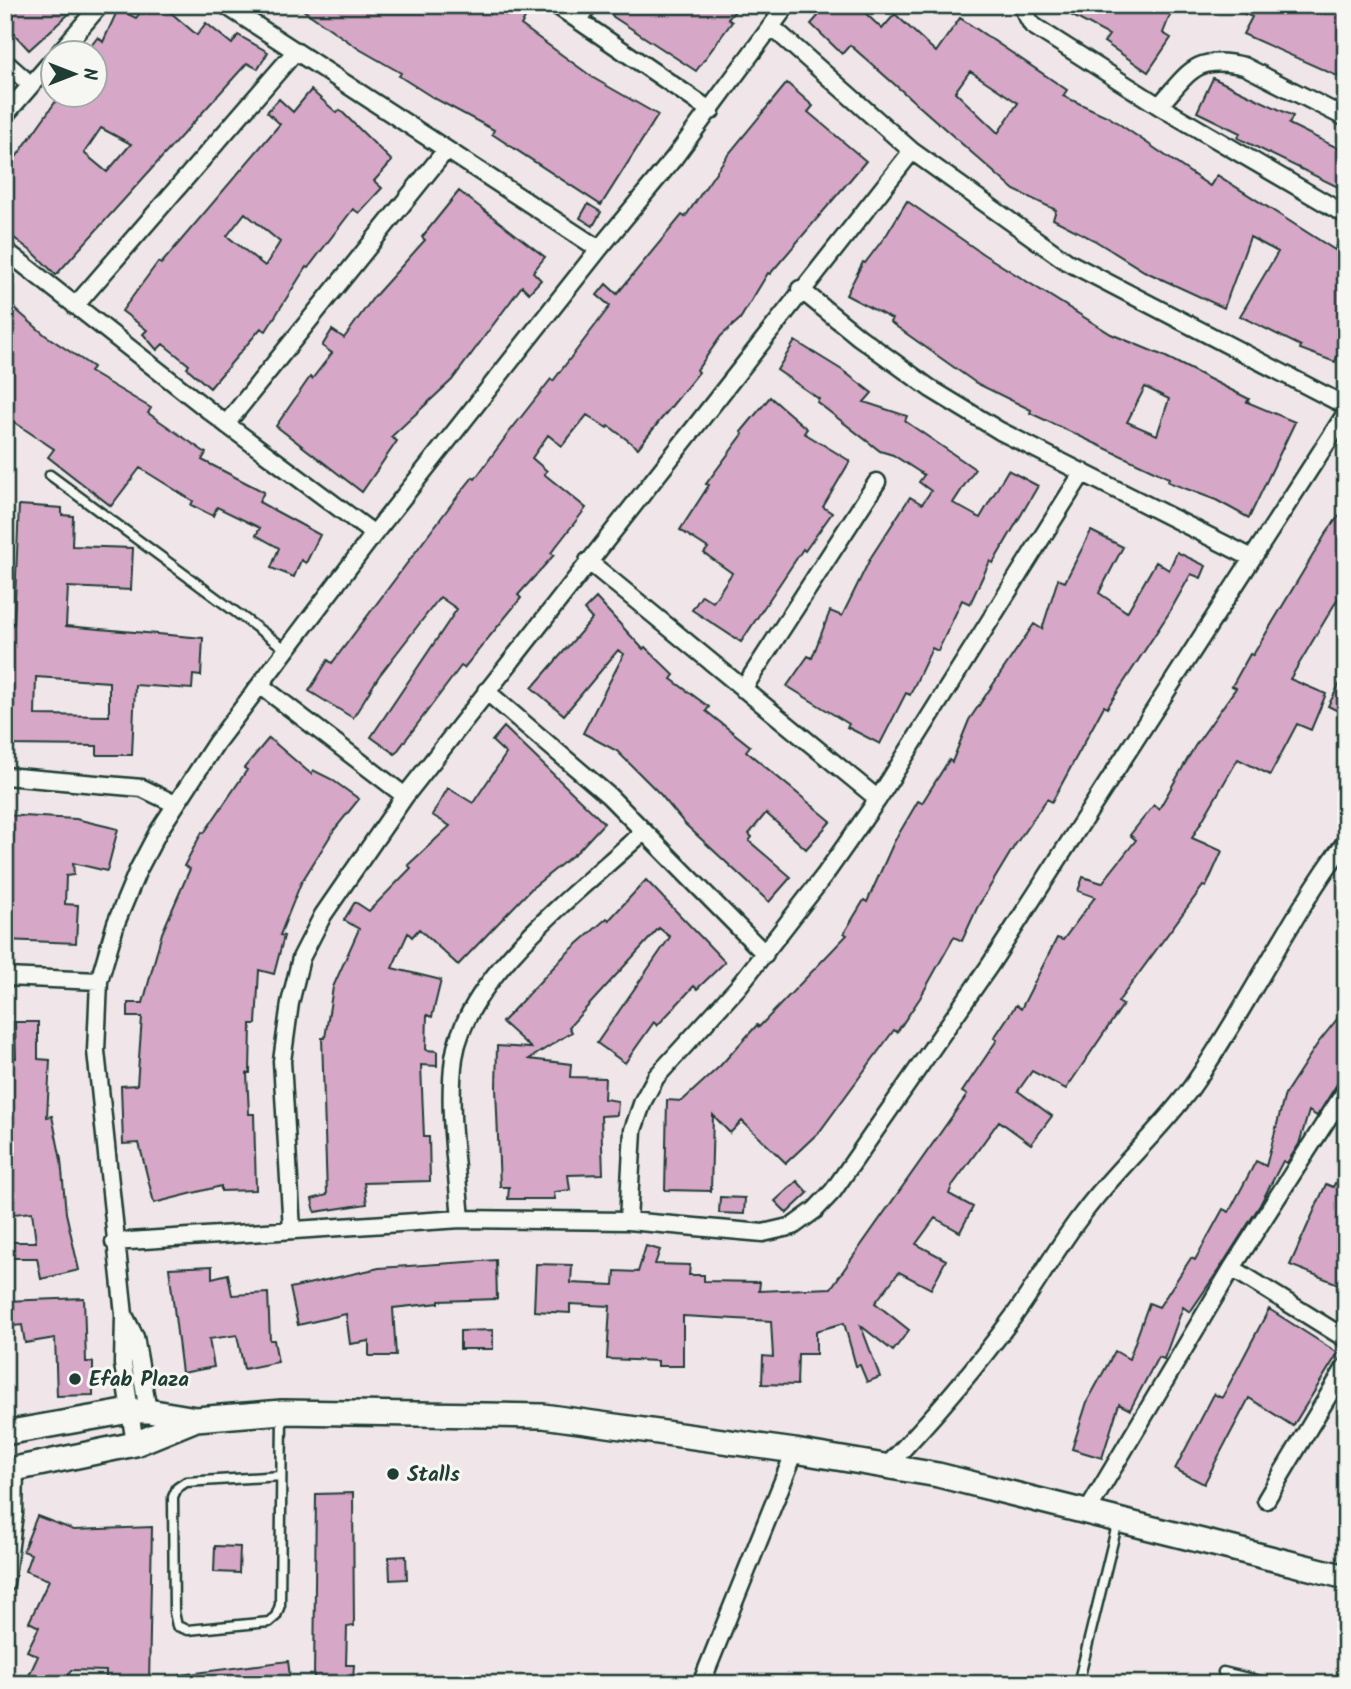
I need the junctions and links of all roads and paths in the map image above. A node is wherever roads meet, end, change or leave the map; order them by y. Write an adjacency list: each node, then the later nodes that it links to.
1 (100, 5): 9 (street)
2 (225, 5): 10 (street)
3 (556, 5): 7 (street)
4 (588, 5): 7 (street)
5 (788, 5): 8 (street)
6 (1021, 5): 14 (street)
7 (579, 21): 15 (street)
8 (773, 28): 15 (street); 19 (street)
9 (72, 38)
10 (295, 52): 18 (street); 24 (street)
11 (5, 62): 13 (street)
12 (38, 77): 13 (street)
13 (31, 85): 16 (street)
14 (1159, 106): 17 (street); 20 (street)
15 (711, 111): 21 (street)
16 (5, 116)
17 (1346, 118)
18 (446, 150): 21 (street); 27 (street)
19 (912, 151): 23 (street); 25 (street)
20 (1346, 215)
21 (599, 249): 31 (street)
22 (5, 250): 24 (street)
23 (800, 289): 28 (street); 33 (street)
24 (75, 306): 27 (street)
25 (1346, 406)
26 (1346, 413): 32 (street)
27 (226, 424): 31 (street)
28 (1083, 472): 32 (street); 40 (street)
29 (50, 475): 34 (lane)
30 (877, 482): 36 (street)
31 (374, 534): 34 (street)
32 (1250, 557): 49 (street)
33 (588, 561): 36 (street); 37 (street)
34 (287, 650): 35 (street)
35 (260, 685): 39 (street); 41 (street)
36 (743, 689): 40 (street)
37 (486, 691): 39 (street); 42 (street)
38 (5, 776): 41 (street)
39 (405, 796): 50 (street)
40 (878, 799): 44 (street)
41 (175, 804): 46 (street)
42 (643, 832): 44 (street); 48 (street)
43 (1346, 841): 61 (street)
44 (765, 954): 49 (street)
45 (5, 977): 46 (street)
46 (99, 981): 51 (street)
47 (1346, 1090): 52 (street)
48 (461, 1219): 49 (street); 50 (street)
49 (628, 1220)
50 (292, 1230): 51 (street)
51 (114, 1242): 55 (street)
52 (1232, 1268): 53 (street); 65 (street)
53 (1346, 1339)
54 (1346, 1366): 64 (street)
55 (139, 1411): 57 (street); 58 (street); 59 (street)
56 (282, 1412): 57 (street); 60 (street); 63 (lane)
57 (196, 1419): 59 (street)
58 (5, 1433)
59 (135, 1444): 62 (street)
60 (795, 1451): 61 (street); 71 (street)
61 (886, 1466): 65 (street)
62 (10, 1470): 66 (street)
63 (281, 1476): 63 (lane)
64 (1266, 1500)
65 (1087, 1513): 67 (street)
66 (9, 1515): 69 (street)
67 (1118, 1521): 68 (street); 72 (lane)
68 (1346, 1577)
69 (5, 1584)
70 (1223, 1672): 73 (lane)
71 (701, 1684)
72 (1078, 1684)
73 (1273, 1684)

